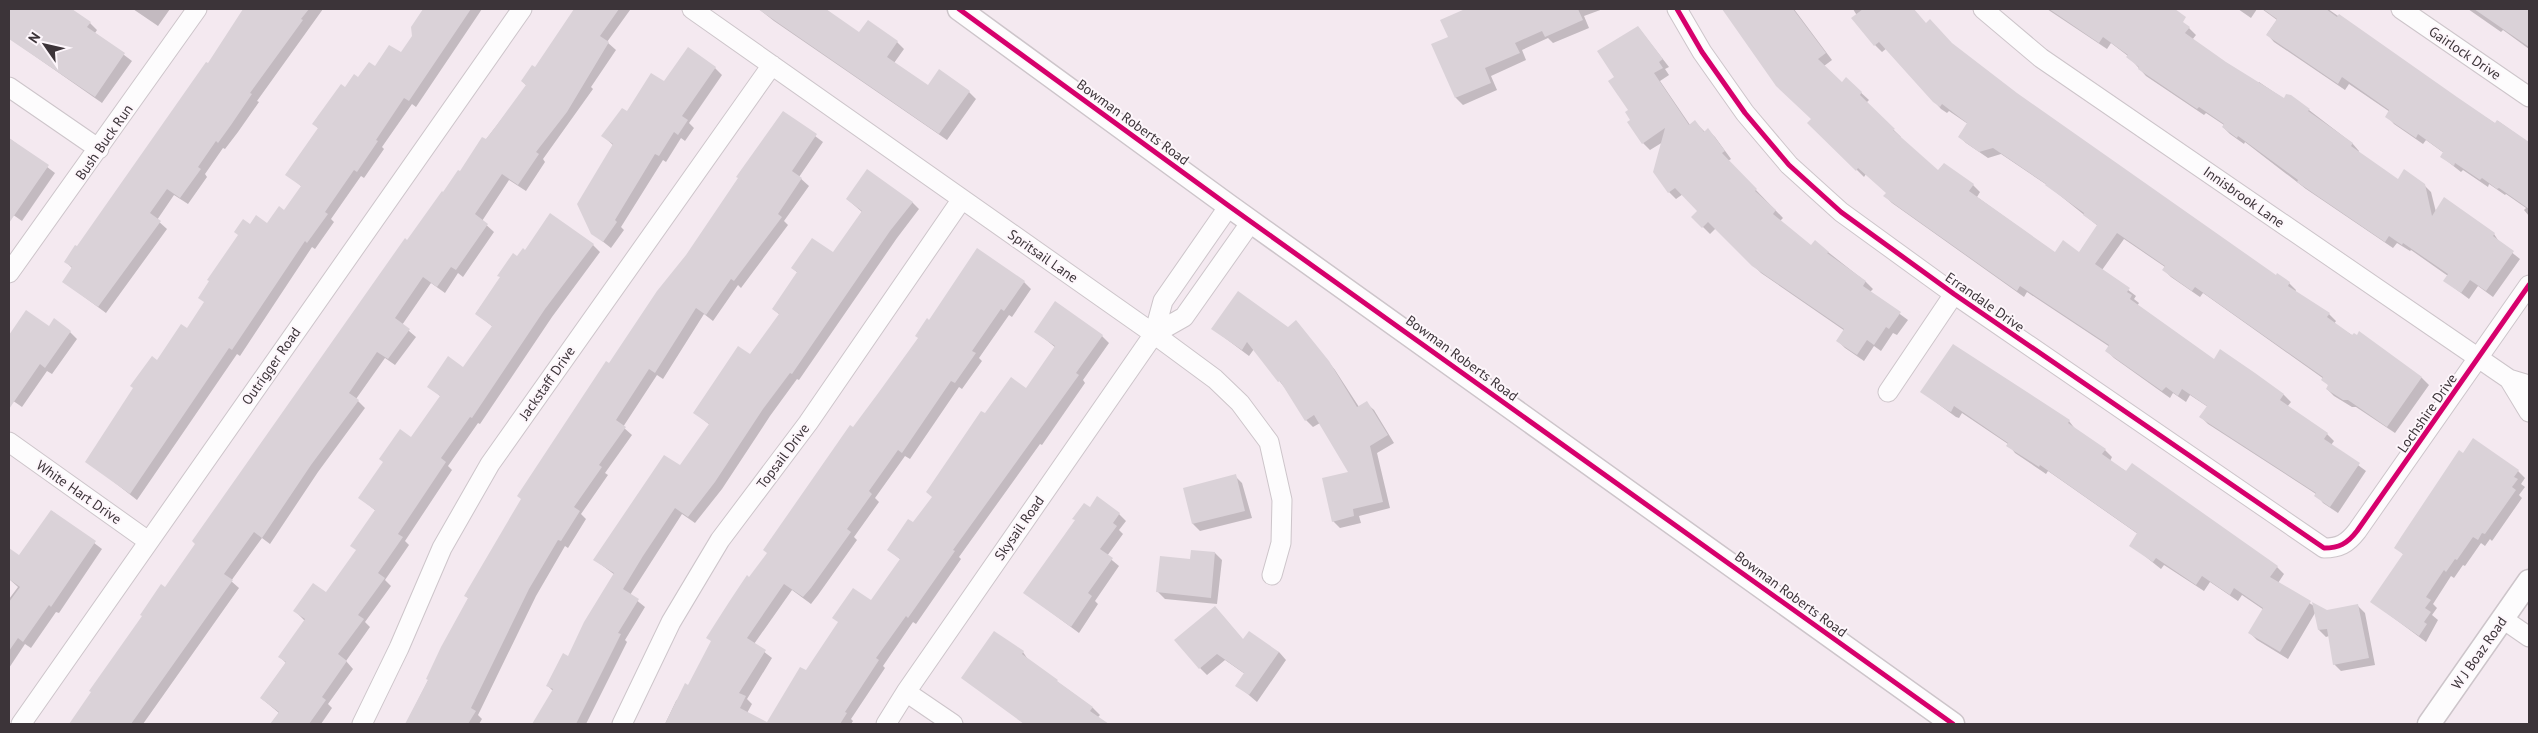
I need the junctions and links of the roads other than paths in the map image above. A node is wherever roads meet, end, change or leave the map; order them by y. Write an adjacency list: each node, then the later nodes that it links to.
1 (197, 9): 11 (street, Bush Buck Run)
2 (522, 9): 25 (street, Outrigger Road)
3 (692, 9): 8 (street, Spritsail Lane)
4 (959, 9): 13 (street, Bowman Roberts Road)
5 (1677, 9): 17 (street, Errandale Drive)
6 (1983, 9): 19 (street, Innisbrook Lane)
7 (2401, 9): 10 (street, Gairlock Drive)
8 (772, 65): 12 (street, Spritsail Lane); 33 (street, Jackstaff Drive)
9 (9, 87): 11 (street)
10 (2529, 97)
11 (99, 149): 15 (street, Bush Buck Run)
12 (962, 199): 18 (street, Spritsail Lane); 34 (street, Topsail Drive)
13 (1229, 206): 14 (street, Bowman Roberts Road); 18 (street, Skysail Road)
14 (1251, 222): 18 (street, Skysail Road); 37 (street, Bowman Roberts Road)
15 (9, 273)
16 (2529, 286): 19 (street, Lochshire Drive)
17 (1954, 294): 22 (street); 26 (street, Errandale Drive)
18 (1154, 334): 27 (street, Spritsail Lane); 31 (street, Skysail Road)
19 (2478, 358): 20 (street, Innisbrook Lane); 26 (street, Lochshire Drive)
20 (2509, 379): 21 (street, Innisbrook Lane); 23 (street, Innisbrook Lane)
21 (2529, 385)
22 (1888, 392)
23 (2529, 412)
24 (9, 442): 25 (street, White Hart Drive)
25 (148, 541): 32 (street, Outrigger Road)
26 (2337, 548)
27 (1272, 575)
28 (2529, 582): 29 (street, W J Boaz Road)
29 (2503, 619): 30 (street); 38 (street, W J Boaz Road)
30 (2529, 637)
31 (906, 692): 35 (street, Skysail Road); 36 (street)
32 (21, 724)
33 (362, 724)
34 (622, 724)
35 (886, 724)
36 (952, 724)
37 (1953, 724)
38 (2429, 724)

